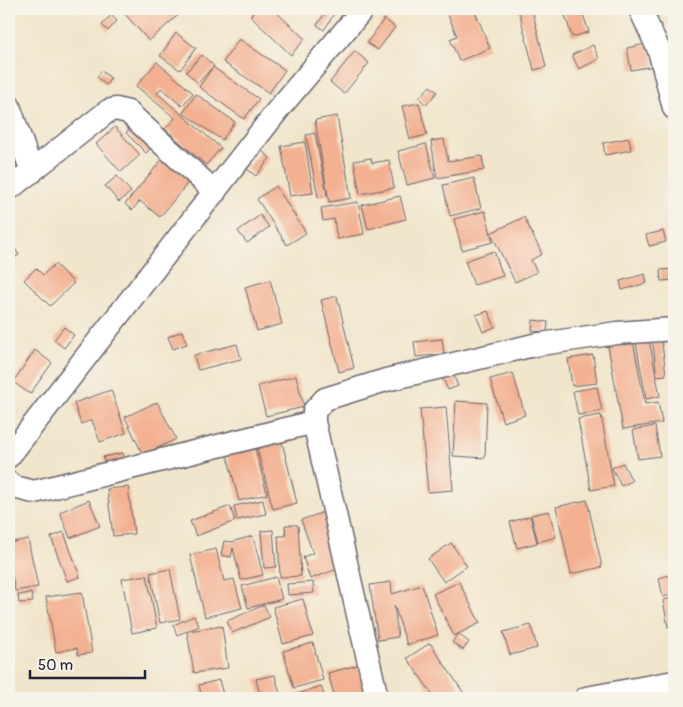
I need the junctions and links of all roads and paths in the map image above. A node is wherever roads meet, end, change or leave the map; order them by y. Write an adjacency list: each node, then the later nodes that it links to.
1 (363, 9): 7 (street)
2 (640, 9): 4 (street)
3 (9, 106): 5 (street)
4 (674, 108)
5 (32, 172): 6 (street); 7 (street)
6 (9, 189)
7 (215, 192): 10 (street)
8 (674, 329): 9 (street)
9 (314, 422): 11 (street); 13 (street)
10 (9, 456)
11 (9, 483)
12 (674, 682): 14 (street)
13 (376, 698)
14 (586, 698)

